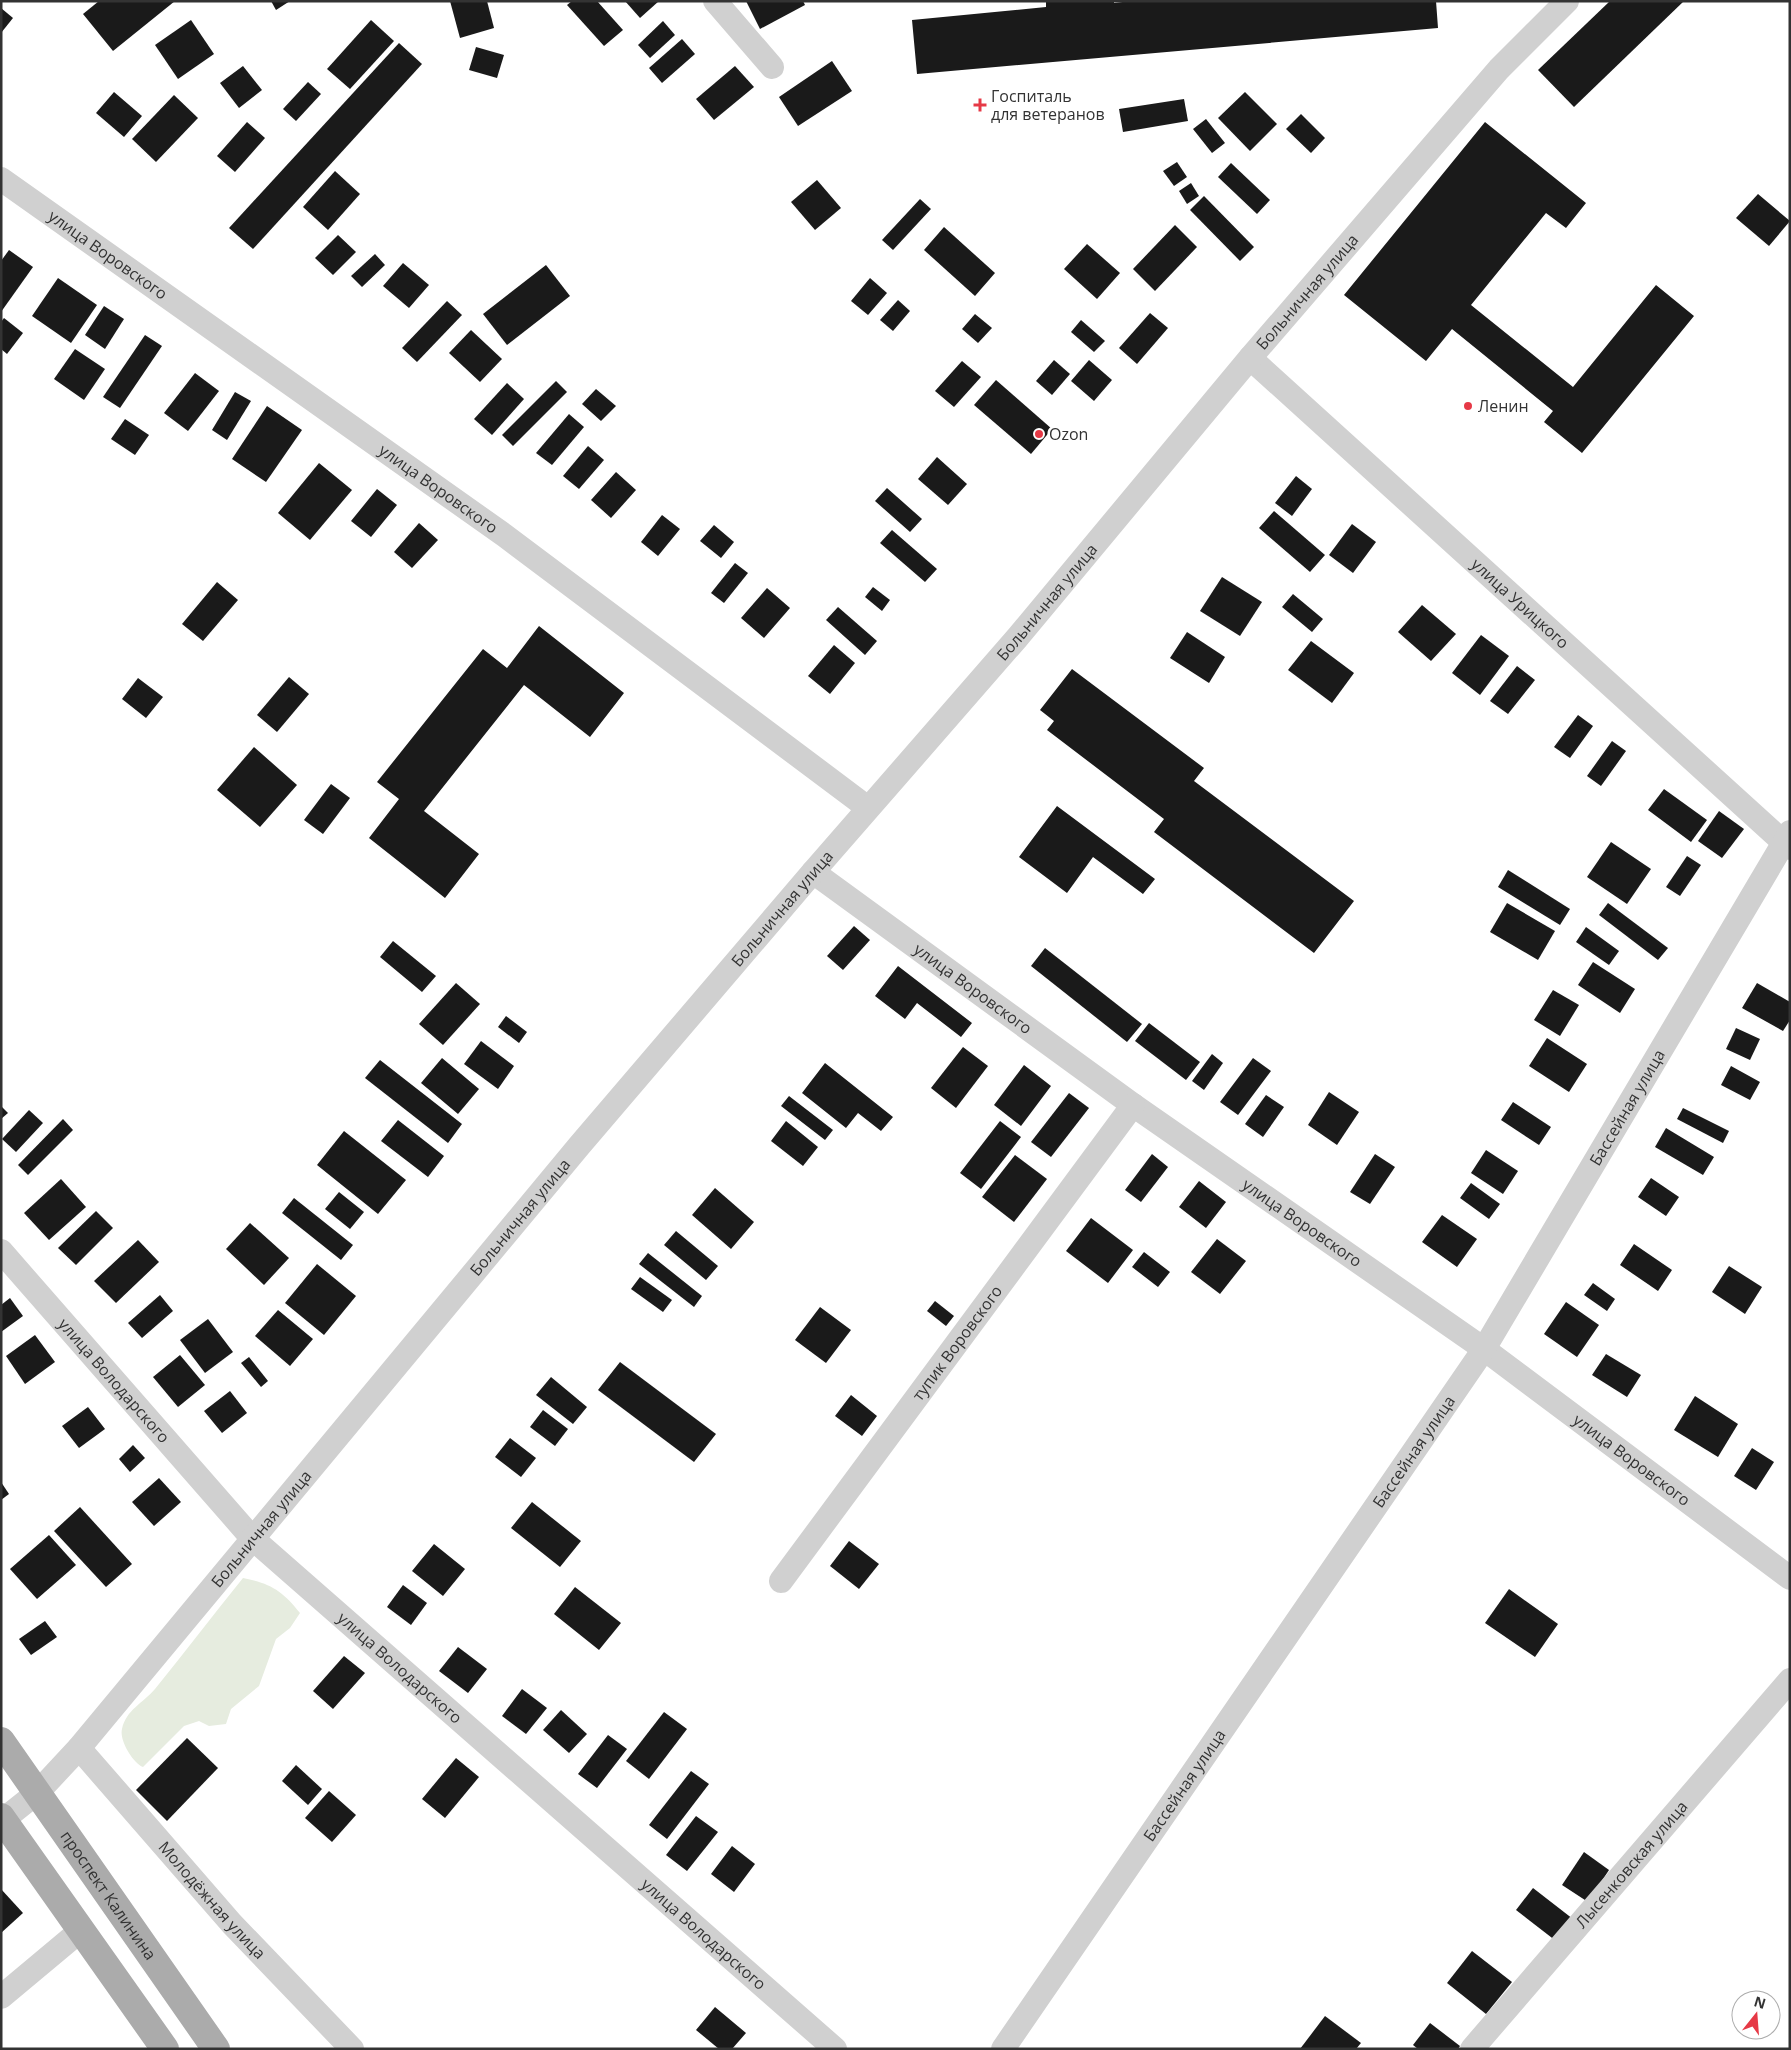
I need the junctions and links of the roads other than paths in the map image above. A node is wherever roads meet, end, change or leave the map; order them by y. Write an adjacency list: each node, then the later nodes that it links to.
1 (716, 1): 3 (street)
2 (1567, 1): 5 (street, Больничная улица)
3 (772, 67)
4 (1, 179): 6 (street, улица Воровского)
5 (1250, 358): 6 (street, Больничная улица); 7 (street, улица Урицкого)
6 (868, 808): 8 (street, Больничная улица)
7 (1787, 841): 11 (street, Бассейная улица)
8 (813, 872): 9 (street, улица Воровского); 12 (street, Больничная улица)
9 (1133, 1105): 11 (street, улица Воровского); 14 (street, тупик Воровского)
10 (1, 1251): 12 (street, улица Володарского)
11 (1484, 1349): 13 (street, улица Воровского); 26 (street, Бассейная улица)
12 (252, 1538): 17 (street, Больничная улица); 25 (street, улица Володарского)
13 (1790, 1578)
14 (781, 1581)
15 (1790, 1680): 27 (street, Лысенковская улица)
16 (1, 1741): 18 (main road, проспект Калинина)
17 (79, 1748): 18 (street, Больничная улица); 24 (street, Молодёжная улица)
18 (38, 1792): 19 (street, Больничная улица); 23 (main road, проспект Калинина)
19 (2, 1818): 20 (main road)
20 (80, 1931): 21 (street); 22 (main road)
21 (1, 1997)
22 (164, 2049)
23 (216, 2049)
24 (352, 2049)
25 (835, 2049)
26 (1003, 2049)
27 (1472, 2049)

